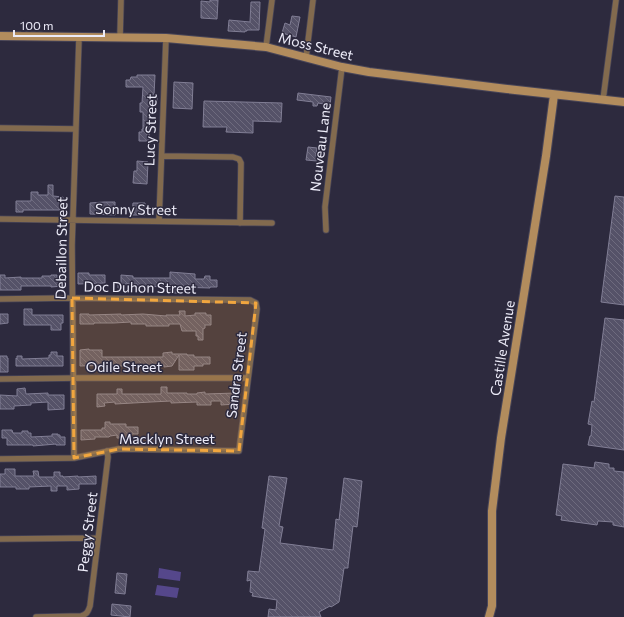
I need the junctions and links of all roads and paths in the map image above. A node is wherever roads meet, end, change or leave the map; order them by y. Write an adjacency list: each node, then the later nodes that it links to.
1 (121, 0): 7 (street)
2 (272, 0): 9 (street)
3 (313, 0): 10 (street)
4 (616, 0): 13 (street)
5 (0, 36): 6 (main road, Moss Street)
6 (79, 38): 7 (main road, Moss Street); 16 (street, Debaillon Street)
7 (120, 38): 8 (main road, Moss Street)
8 (166, 38): 9 (main road, Moss Street); 17 (street, Lucy Street)
9 (266, 47): 10 (main road, Moss Street)
10 (306, 58): 11 (main road, Moss Street)
11 (342, 67): 12 (main road, Moss Street); 23 (street, Nouveau Lane)
12 (554, 95): 13 (main road, Moss Street); 36 (main road, Castille Avenue)
13 (603, 100): 14 (main road, Moss Street)
14 (624, 102)
15 (0, 128): 16 (street)
16 (76, 129): 19 (street, Debaillon Street)
17 (162, 156): 20 (street, Lucy Street); 21 (street)
18 (0, 219): 19 (street, Sonny Street)
19 (73, 220): 20 (street, Sonny Street); 24 (street, Debaillon Street)
20 (159, 222): 21 (street, Sonny Street)
21 (240, 223): 22 (street, Sonny Street)
22 (272, 223)
23 (326, 230)
24 (72, 298): 25 (street, Doc Duhon Street); 26 (street, Doc Duhon Street); 27 (street, Debaillon Street)
25 (0, 299)
26 (256, 303): 28 (street, Sandra Street)
27 (73, 378): 28 (street, Odile Street); 29 (street, Odile Street); 32 (street, Debaillon Street)
28 (248, 378): 31 (street, Sandra Street)
29 (0, 379)
30 (107, 451): 31 (street, Macklyn Street); 32 (street, Macklyn Street); 34 (street, Peggy Street)
31 (239, 451)
32 (74, 458): 33 (street, Macklyn Street)
33 (0, 459)
34 (98, 538): 35 (street); 37 (street, Peggy Street)
35 (0, 539)
36 (492, 606): 38 (main road, Castille Avenue); 39 (main road, Castille Avenue)
37 (36, 617)
38 (489, 617)
39 (496, 617)

